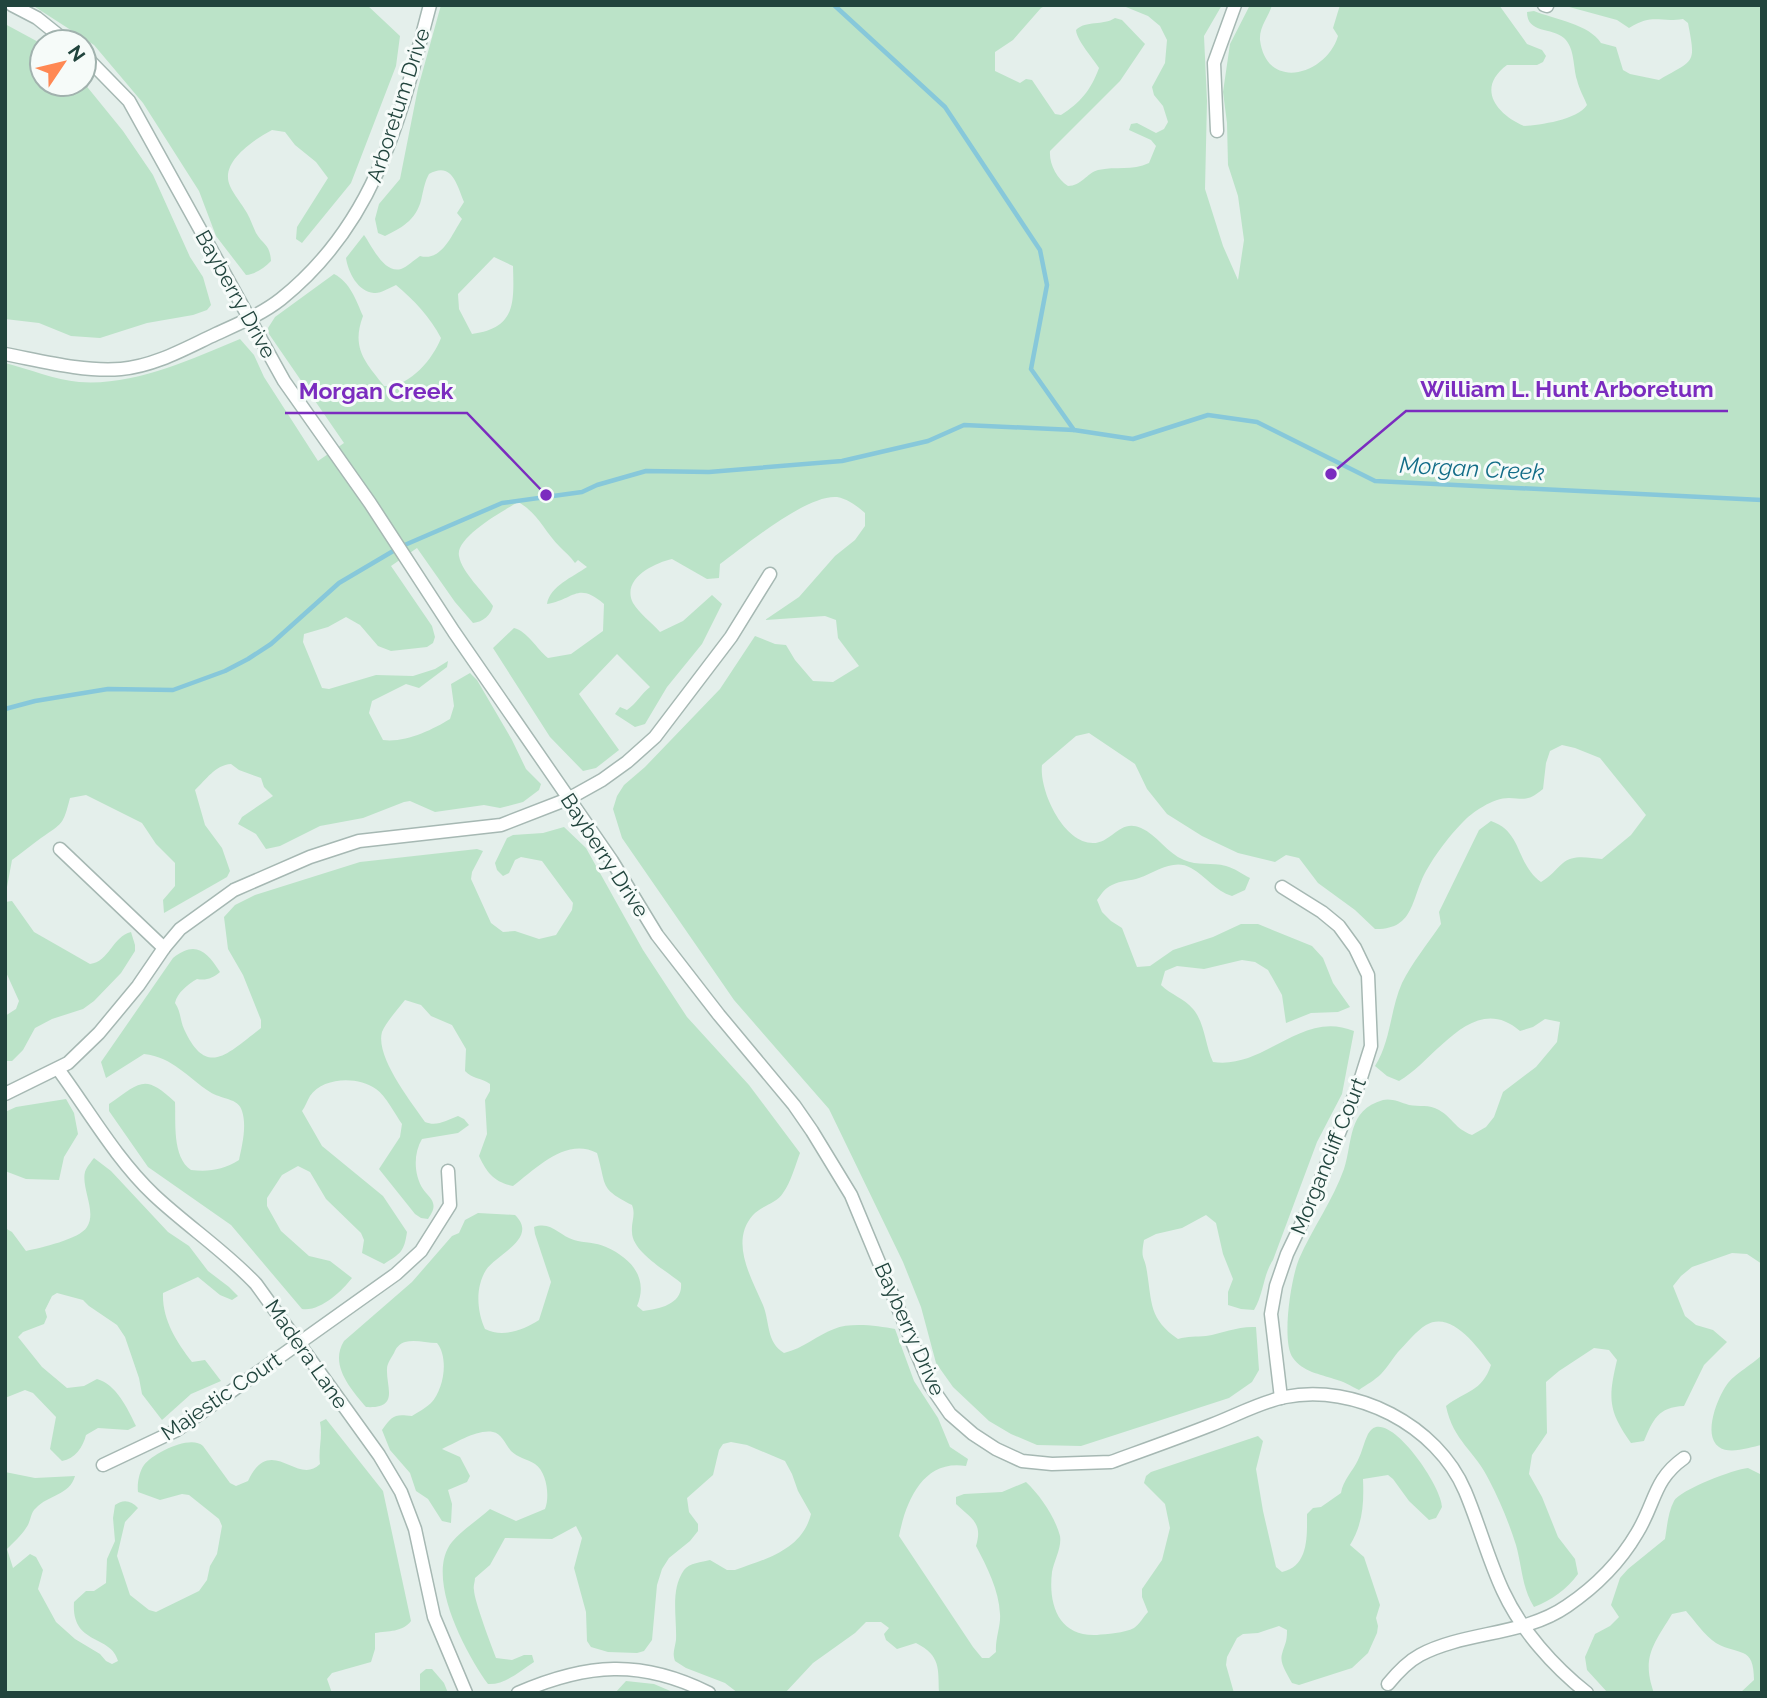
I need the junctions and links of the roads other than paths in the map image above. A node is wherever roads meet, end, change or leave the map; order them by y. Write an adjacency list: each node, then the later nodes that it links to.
1 (12, 5): 4 (street)
2 (430, 5): 7 (street, Arboretum Drive)
3 (1235, 5): 6 (street)
4 (50, 28)
5 (98, 69): 7 (street, Bayberry Drive)
6 (1217, 131)
7 (248, 318): 8 (street, Arboretum Drive); 10 (street, Bayberry Drive)
8 (5, 354)
9 (770, 575): 10 (street)
10 (568, 799): 13 (street); 18 (street, Bayberry Drive)
11 (60, 849): 13 (street)
12 (1282, 887): 18 (street, Morgancliff Court)
13 (164, 948): 14 (street)
14 (58, 1069): 15 (street); 17 (street, Madera Lane)
15 (5, 1094)
16 (448, 1171): 17 (street, Majestic Court)
17 (299, 1343): 20 (street, Majestic Court); 23 (street, Madera Lane)
18 (1282, 1398): 21 (street)
19 (1684, 1458): 21 (street)
20 (103, 1465)
21 (1524, 1625): 22 (street); 26 (street)
22 (1388, 1684)
23 (466, 1693)
24 (518, 1693): 25 (street)
25 (709, 1693)
26 (1587, 1693)

